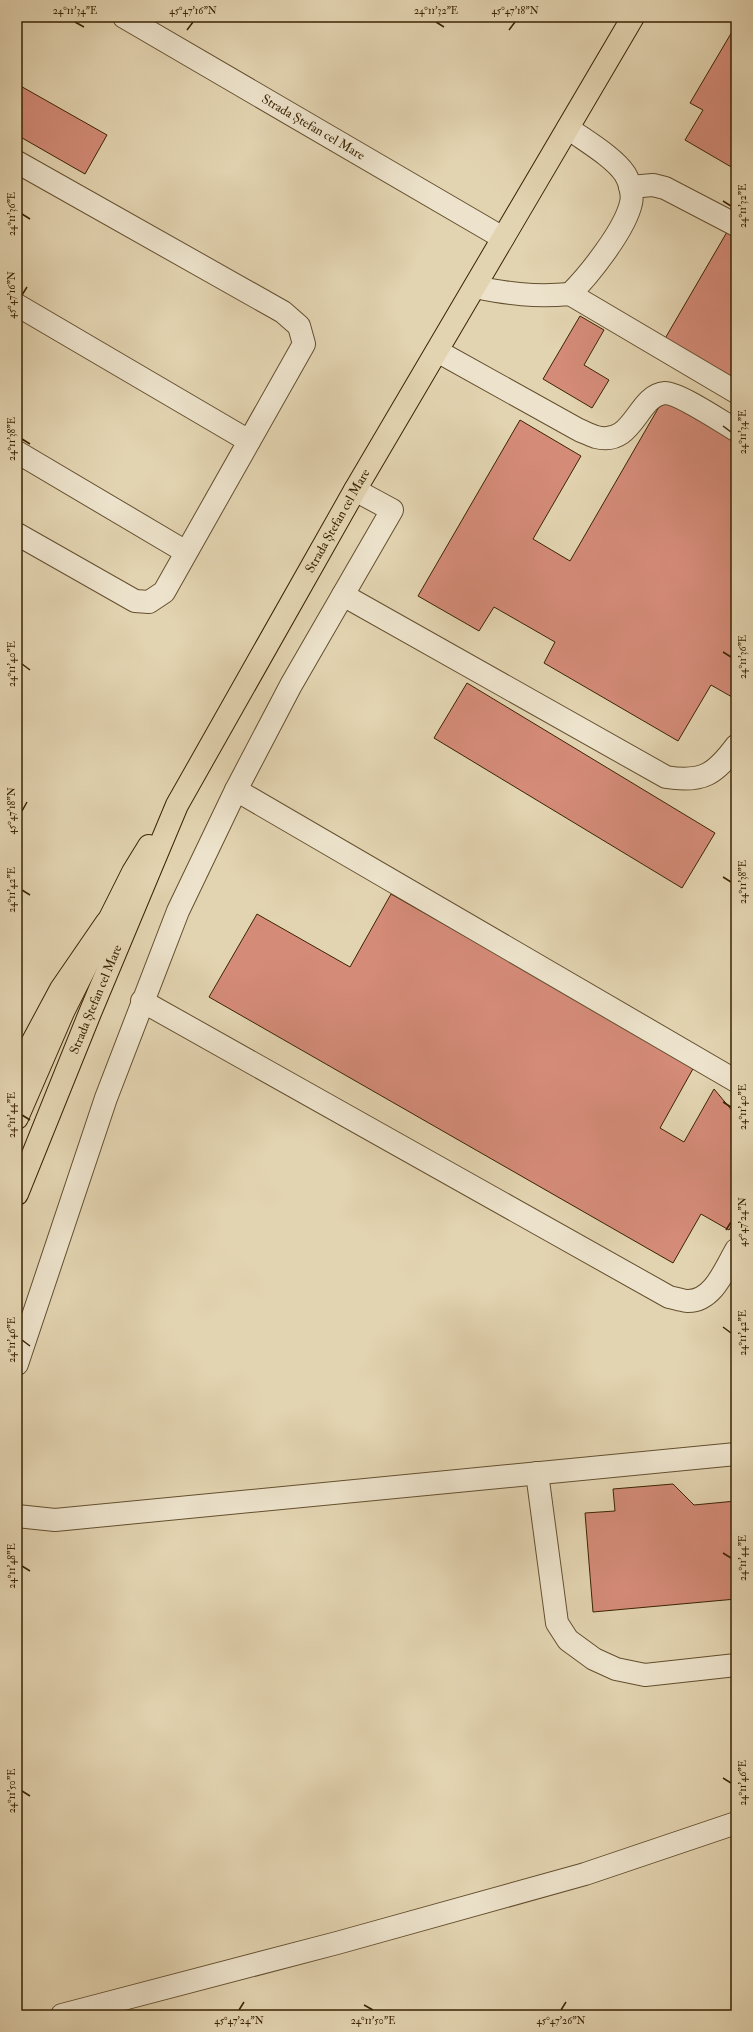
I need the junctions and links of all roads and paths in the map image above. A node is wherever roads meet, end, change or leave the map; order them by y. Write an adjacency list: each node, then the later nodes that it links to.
1 (633, 17): 3 (main road, Strada Ștefan cel Mare)
2 (132, 20): 7 (street, Strada Ștefan cel Mare)
3 (568, 128): 5 (street); 7 (main road, Strada Ștefan cel Mare)
4 (17, 162): 14 (street)
5 (630, 187): 6 (street); 9 (street)
6 (736, 225)
7 (503, 238): 8 (main road, Strada Ștefan cel Mare)
8 (475, 287): 9 (street); 11 (main road, Strada Ștefan cel Mare)
9 (570, 294): 12 (street)
10 (17, 305): 14 (street)
11 (437, 351): 13 (street); 16 (main road, Strada Ștefan cel Mare)
12 (736, 392)
13 (736, 430)
14 (249, 441): 18 (street)
15 (17, 452): 18 (street)
16 (354, 490): 19 (street); 22 (main road, Strada Ștefan cel Mare)
17 (17, 534): 18 (street)
18 (186, 552)
19 (343, 595): 20 (street); 21 (street)
20 (736, 746)
21 (236, 790): 24 (street); 26 (street)
22 (177, 805): 23 (main road, Strada Ștefan cel Mare); 28 (main road, Strada Ștefan cel Mare)
23 (107, 922): 25 (main road); 27 (main road, Strada Ștefan cel Mare)
24 (142, 1001): 29 (street); 30 (street)
25 (17, 1071)
26 (736, 1081)
27 (17, 1118)
28 (17, 1194)
29 (736, 1250)
30 (17, 1364)
31 (736, 1454): 32 (street)
32 (537, 1473): 33 (street); 34 (street)
33 (17, 1516)
34 (736, 1665)
35 (736, 1824): 36 (street)
36 (62, 2015)

